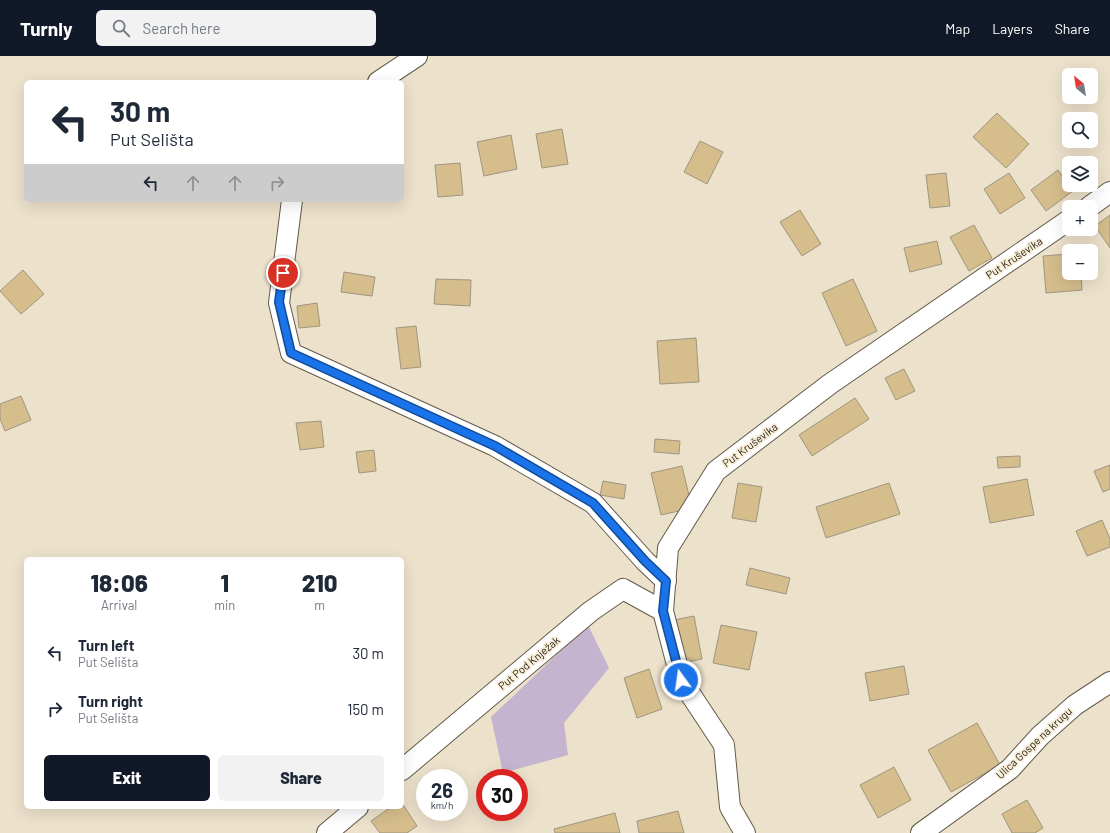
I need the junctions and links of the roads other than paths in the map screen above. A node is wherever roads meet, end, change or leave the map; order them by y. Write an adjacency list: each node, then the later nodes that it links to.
1 (418, 56): 2 (street)
2 (381, 80)
3 (1110, 192): 4 (street)
4 (1098, 200)
5 (292, 202): 7 (street)
6 (1062, 225): 7 (street, Put Kruševika)
7 (666, 581): 8 (street, Put Kruševika)
8 (663, 611): 10 (street, Put Pod Knježak); 13 (street, Put Kruševika)
9 (1110, 682): 14 (street, Ulica Gospe na krugu)
10 (404, 768)
11 (356, 809): 12 (street)
12 (327, 833)
13 (745, 833)
14 (921, 833)

